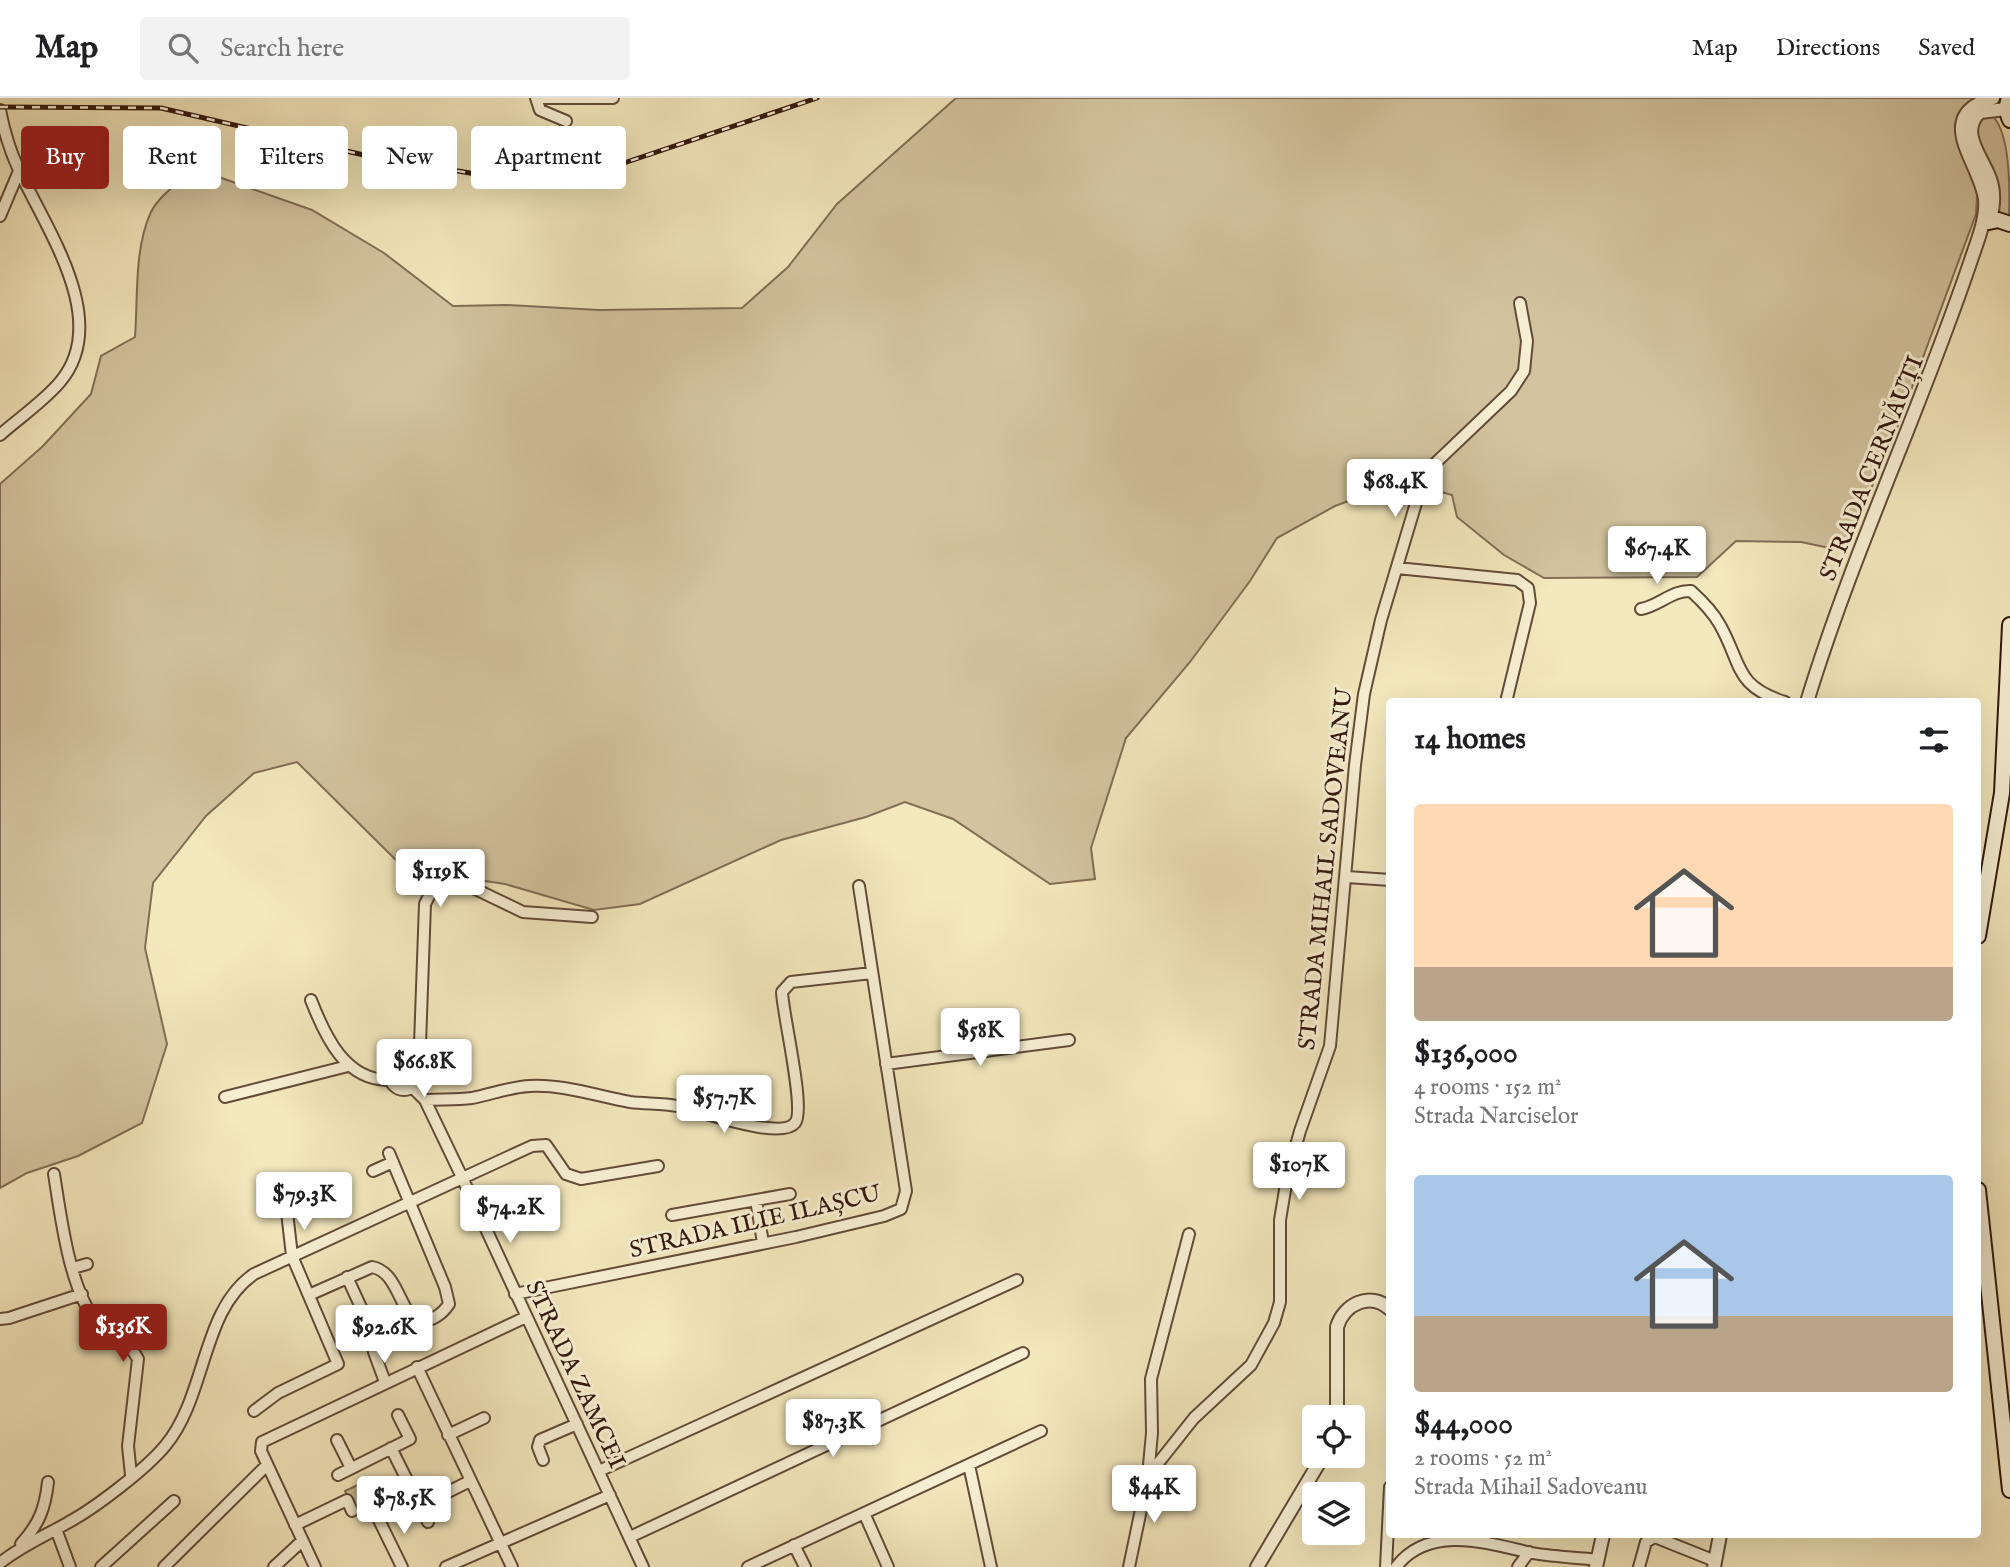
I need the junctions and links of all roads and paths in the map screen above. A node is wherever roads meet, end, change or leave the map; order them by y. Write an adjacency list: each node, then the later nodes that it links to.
1 (538, 98): 2 (street); 6 (street)
2 (613, 98)
3 (1993, 98): 11 (street, STRADA CERNĂUȚI)
4 (2009, 109): 9 (street, STRADA CERNĂUȚI)
5 (0, 110): 7 (street)
6 (566, 121)
7 (19, 171): 8 (street); 13 (street)
8 (0, 216)
9 (1989, 222): 10 (main road); 11 (street, STRADA CERNĂUȚI)
10 (2010, 224)
11 (1974, 250): 19 (street, STRADA CERNĂUȚI)
12 (1520, 303): 14 (street, STRADA MIHAIL SADOVEANU)
13 (0, 435)
14 (1396, 568): 17 (street); 20 (street, STRADA MIHAIL SADOVEANU)
15 (1641, 609): 18 (street)
16 (2010, 625): 24 (main road)
17 (1507, 698)
18 (1778, 698)
19 (1808, 698)
20 (1347, 877): 21 (street); 78 (street, STRADA MIHAIL SADOVEANU)
21 (1386, 880)
22 (859, 886): 25 (street, STRADA ILIE ILAȘCU)
23 (592, 917): 30 (street)
24 (1981, 918)
25 (872, 973): 28 (street, STRADA ILIE ILAȘCU); 34 (street)
26 (311, 1000): 29 (street)
27 (1069, 1040): 28 (street)
28 (886, 1064): 46 (street, STRADA ILIE ILAȘCU)
29 (348, 1066): 31 (street); 33 (street)
30 (415, 1066): 31 (street); 32 (street)
31 (390, 1080): 32 (street)
32 (413, 1088): 34 (street, STRADA ZAMCEI)
33 (225, 1097)
34 (425, 1100): 38 (street, STRADA ZAMCEI)
35 (658, 1166): 38 (street)
36 (373, 1171): 41 (street)
37 (54, 1174): 49 (street)
38 (462, 1178): 41 (street); 53 (street, STRADA ZAMCEI)
39 (790, 1194): 40 (street)
40 (756, 1200): 43 (street); 46 (street)
41 (410, 1202): 47 (street); 50 (street)
42 (287, 1212): 47 (street)
43 (672, 1215)
44 (1981, 1218): 81 (main road)
45 (1189, 1234): 78 (street, STRADA MIHAIL SADOVEANU)
46 (763, 1244): 53 (street, STRADA ILIE ILAȘCU)
47 (292, 1256): 54 (street); 76 (street)
48 (87, 1264): 49 (street)
49 (74, 1268): 52 (street)
50 (346, 1278): 54 (street); 60 (street)
51 (1017, 1280): 75 (street)
52 (82, 1294): 57 (street); 76 (street)
53 (515, 1294): 56 (street, STRADA ZAMCEI)
54 (309, 1295): 62 (street)
55 (1386, 1306): 61 (street)
56 (526, 1318): 59 (street); 65 (street, STRADA ZAMCEI)
57 (0, 1319)
58 (1023, 1353): 91 (street)
59 (417, 1367): 60 (street); 67 (street)
60 (385, 1382): 71 (street)
61 (1337, 1405)
62 (254, 1411)
63 (398, 1415): 69 (street)
64 (484, 1418): 67 (street)
65 (576, 1424): 70 (street); 75 (street, STRADA ZAMCEI)
66 (1041, 1431): 72 (street)
67 (448, 1434): 79 (street)
68 (337, 1440): 73 (street)
69 (391, 1448): 73 (street); 84 (street)
70 (543, 1460)
71 (267, 1465): 89 (street); 107 (street)
72 (969, 1465): 86 (street); 117 (street)
73 (351, 1468): 77 (street)
74 (1316, 1468): 119 (street)
75 (599, 1471): 82 (street, STRADA ZAMCEI)
76 (131, 1475): 90 (street)
77 (338, 1475)
78 (1148, 1476): 118 (street, STRADA MIHAIL SADOVEANU)
79 (470, 1481): 84 (street); 98 (street)
80 (48, 1482): 100 (street)
81 (2010, 1490)
82 (610, 1495): 91 (street, STRADA ZAMCEI); 98 (street)
83 (174, 1501): 106 (street)
84 (420, 1506): 88 (street)
85 (352, 1511): 89 (street)
86 (864, 1513): 99 (street); 116 (street)
87 (378, 1518): 110 (street)
88 (428, 1522)
89 (295, 1525): 97 (street)
90 (56, 1529): 100 (street); 105 (street)
91 (630, 1537): 113 (street, STRADA ZAMCEI)
92 (1387, 1538): 120 (street)
93 (1601, 1538): 103 (street)
94 (1653, 1538): 123 (street)
95 (1657, 1538): 104 (street)
96 (1719, 1538): 104 (street)
97 (302, 1541): 108 (street); 109 (street)
98 (501, 1543): 111 (street); 112 (street)
99 (794, 1545): 114 (street); 115 (street)
100 (14, 1551): 102 (street)
101 (1529, 1552): 103 (street); 121 (street); 122 (street)
102 (0, 1563)
103 (1597, 1564)
104 (1714, 1564)
105 (71, 1567)
106 (100, 1567)
107 (164, 1567)
108 (274, 1567)
109 (314, 1567)
110 (402, 1567)
111 (446, 1567)
112 (512, 1567)
113 (643, 1567)
114 (748, 1567)
115 (805, 1567)
116 (888, 1567)
117 (992, 1567)
118 (1129, 1567)
119 (1257, 1567)
120 (1386, 1567)
121 (1396, 1567)
122 (1518, 1567)
123 (1639, 1567)

